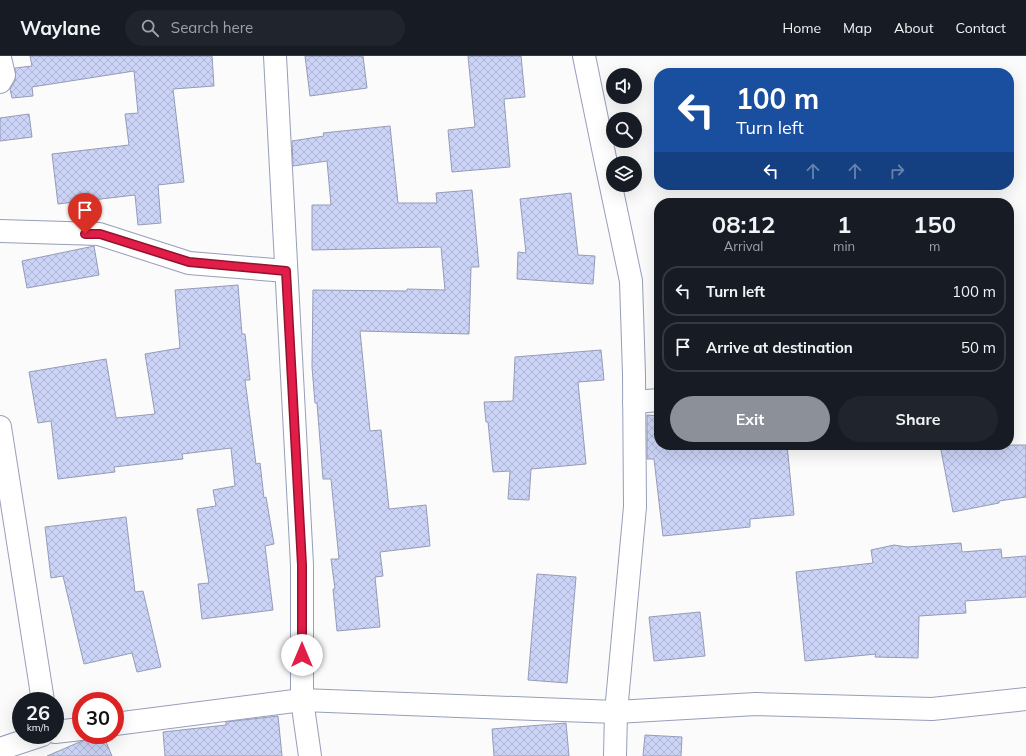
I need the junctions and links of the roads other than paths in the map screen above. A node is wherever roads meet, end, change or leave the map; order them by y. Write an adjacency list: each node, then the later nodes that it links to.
1 (274, 56): 6 (street)
2 (584, 56): 8 (street)
3 (0, 58): 4 (street)
4 (0, 82)
5 (0, 231): 6 (street)
6 (286, 271): 12 (street)
7 (654, 400): 8 (street)
8 (634, 402): 13 (street)
9 (0, 427): 10 (street)
10 (42, 692)
11 (1026, 699): 13 (street)
12 (302, 700): 13 (street); 14 (street); 17 (street)
13 (616, 712): 18 (street)
14 (124, 723)
15 (13, 744): 16 (street)
16 (0, 748)
17 (310, 756)
18 (615, 756)

